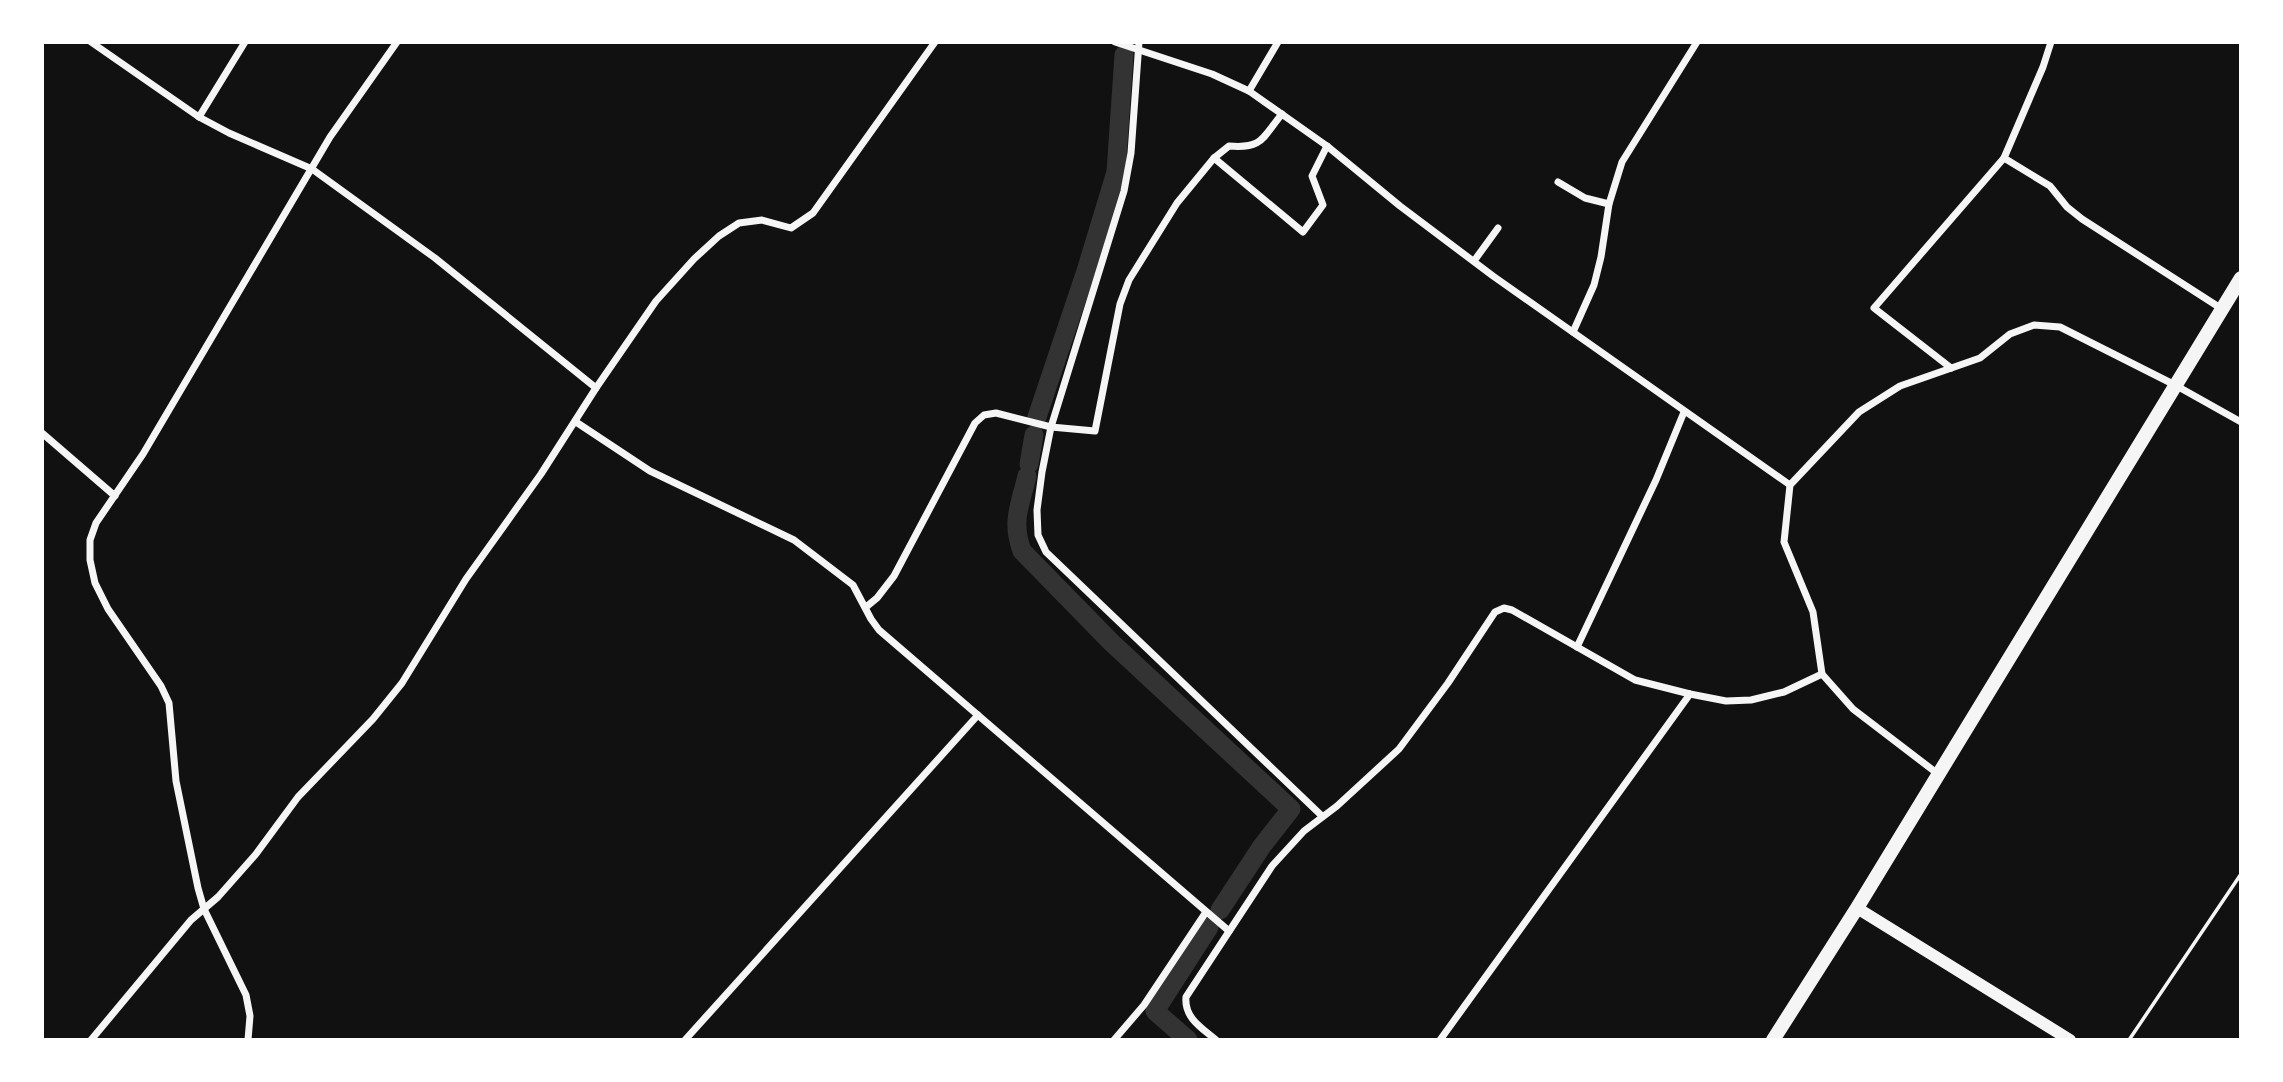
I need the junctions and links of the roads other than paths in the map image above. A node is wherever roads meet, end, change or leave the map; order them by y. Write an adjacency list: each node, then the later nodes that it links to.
1 (91, 42): 12 (street)
2 (245, 42): 12 (street)
3 (397, 42): 16 (street)
4 (935, 42): 26 (street)
5 (1115, 42): 9 (street)
6 (1278, 42): 10 (street)
7 (1697, 42): 18 (street)
8 (2052, 42): 15 (street)
9 (1139, 46): 10 (street); 30 (street)
10 (1250, 91): 11 (street)
11 (1282, 114): 13 (street); 14 (street)
12 (199, 117): 16 (street)
13 (1327, 146): 14 (street); 20 (street)
14 (1214, 158): 30 (street)
15 (2004, 158): 22 (street); 24 (street)
16 (312, 169): 26 (street); 33 (street)
17 (1558, 182): 18 (street)
18 (1609, 204): 23 (street)
19 (1498, 228): 20 (street)
20 (1474, 261): 23 (street)
21 (2241, 278): 22 (main road)
22 (2222, 309): 25 (main road)
23 (1573, 332): 27 (street)
24 (1951, 368): 25 (street); 32 (street)
25 (2175, 385): 29 (street); 39 (main road)
26 (596, 388): 28 (street)
27 (1684, 412): 32 (street); 35 (street)
28 (576, 422): 34 (street); 42 (street)
29 (2241, 422)
30 (1051, 427): 34 (street); 40 (street)
31 (42, 433): 33 (street)
32 (1790, 485): 36 (street)
33 (115, 496): 42 (street)
34 (866, 607): 38 (street)
35 (1577, 647): 37 (street); 40 (street)
36 (1822, 674): 37 (street); 39 (street)
37 (1690, 694): 50 (street)
38 (978, 715): 43 (street); 47 (street)
39 (1939, 775): 41 (main road)
40 (1322, 816): 44 (street)
41 (1857, 908): 51 (main road); 52 (street)
42 (204, 909): 45 (street); 46 (street)
43 (1206, 912): 44 (street); 48 (street)
44 (1230, 931): 49 (street)
45 (91, 1040)
46 (248, 1040)
47 (685, 1040)
48 (1114, 1040)
49 (1216, 1040)
50 (1440, 1040)
51 (1773, 1040)
52 (2070, 1040)

